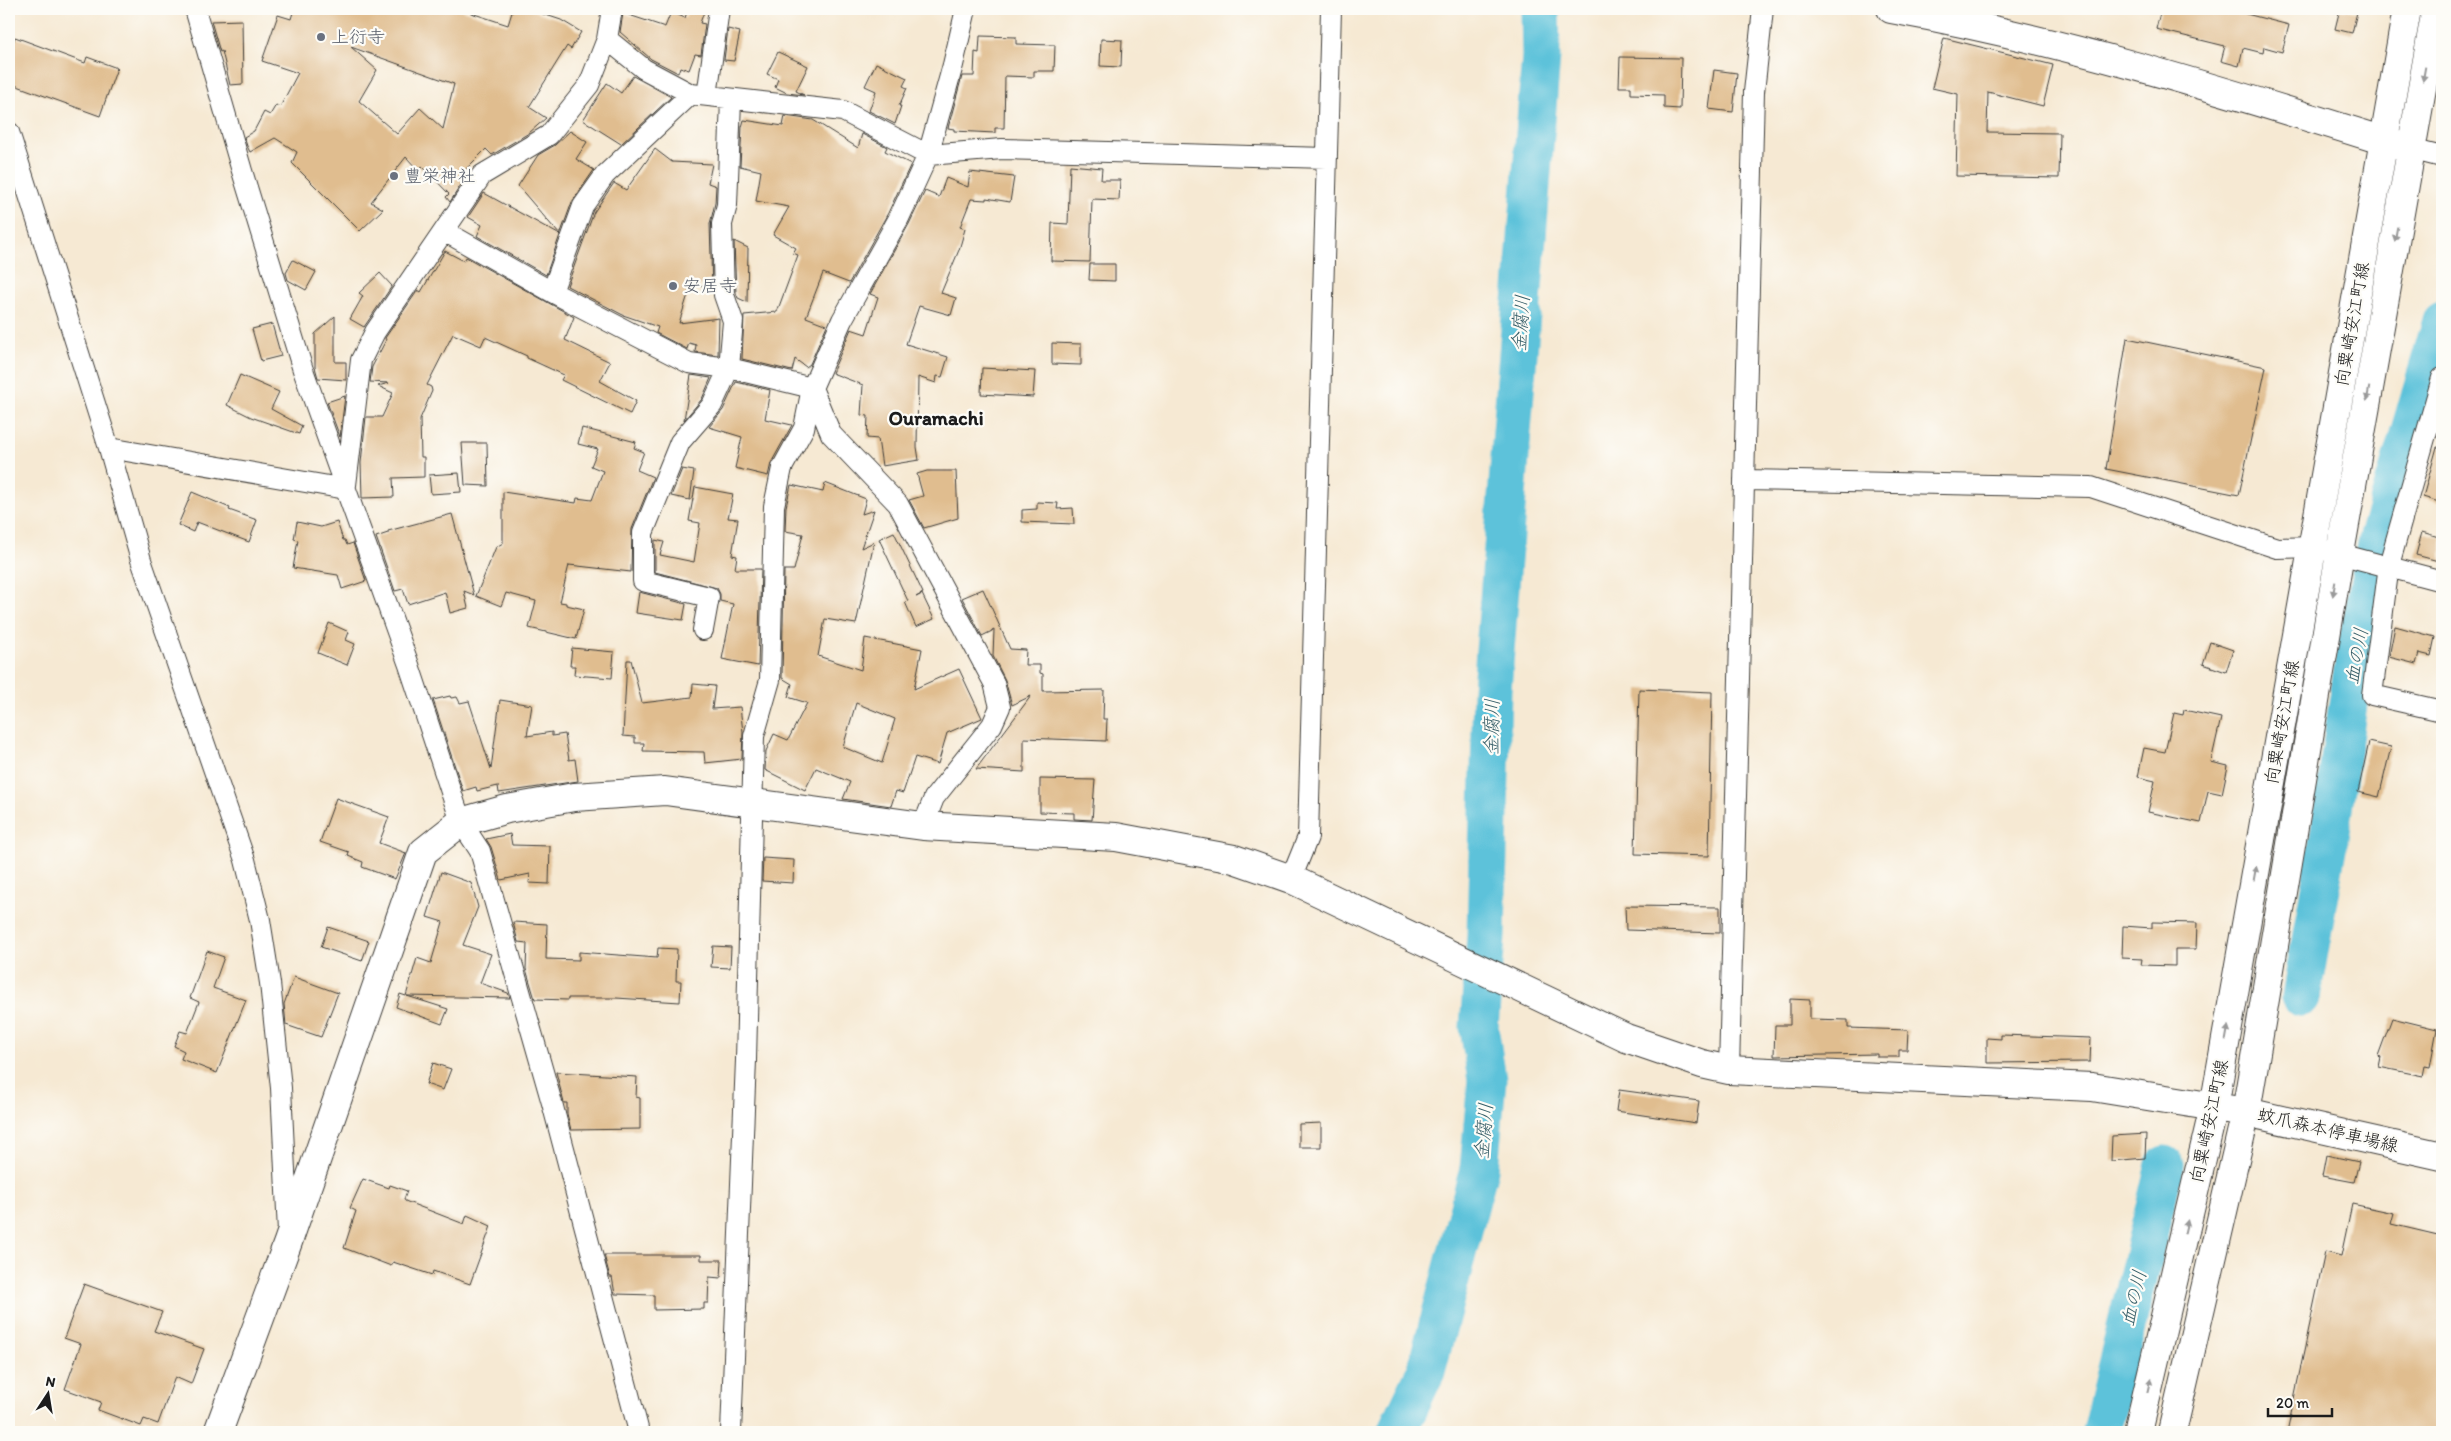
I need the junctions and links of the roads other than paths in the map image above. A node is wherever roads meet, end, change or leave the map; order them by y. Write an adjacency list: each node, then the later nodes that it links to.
1 (195, 9): 27 (street)
2 (612, 9): 10 (street)
3 (719, 9): 11 (street)
4 (966, 9): 16 (street)
5 (1331, 9): 18 (street)
6 (1763, 9): 26 (street)
7 (1891, 9): 14 (main road)
8 (2407, 9): 14 (main road, 向粟崎安江町線)
9 (2436, 9): 15 (main road, 向粟崎安江町線, one-way to 15)
10 (607, 39): 11 (street); 19 (street)
11 (700, 95): 12 (street); 20 (street)
12 (731, 100): 16 (street); 21 (street)
13 (9, 132): 25 (street)
14 (2384, 141): 15 (main road); 28 (main road, 向粟崎安江町線)
15 (2410, 149): 17 (street); 29 (main road, 向粟崎安江町線, one-way to 29)
16 (928, 155): 18 (street); 23 (street)
17 (2442, 157)
18 (1327, 158): 37 (street)
19 (444, 231): 20 (street); 27 (street)
20 (552, 292): 21 (street)
21 (729, 368): 23 (street); 32 (street)
22 (2442, 378): 24 (street)
23 (812, 388): 34 (street); 36 (street)
24 (2439, 402): 30 (street)
25 (109, 448): 27 (street); 42 (street)
26 (1744, 480): 28 (street); 38 (street)
27 (346, 489): 35 (street)
28 (2313, 546): 29 (street); 39 (main road, 向粟崎安江町線, one-way to 28)
29 (2341, 553): 30 (street); 40 (main road, 向粟崎安江町線, one-way to 40)
30 (2388, 565): 31 (street); 33 (street)
31 (2442, 581)
32 (703, 630)
33 (2442, 711)
34 (752, 803): 35 (main road, 蚊爪森本停車場線); 36 (main road, 蚊爪森本停車場線); 45 (street)
35 (461, 822): 42 (main road); 44 (street)
36 (923, 826): 37 (main road, 蚊爪森本停車場線)
37 (1291, 879): 38 (main road, 蚊爪森本停車場線)
38 (1729, 1070): 39 (main road, 蚊爪森本停車場線)
39 (2214, 1106): 40 (main road, 蚊爪森本停車場線); 46 (main road, 向粟崎安江町線, one-way to 39)
40 (2246, 1112): 41 (main road, 蚊爪森本停車場線); 47 (main road, 向粟崎安江町線)
41 (2442, 1156)
42 (288, 1242): 43 (main road)
43 (218, 1432)
44 (639, 1432)
45 (731, 1432)
46 (2138, 1432)
47 (2172, 1432)

